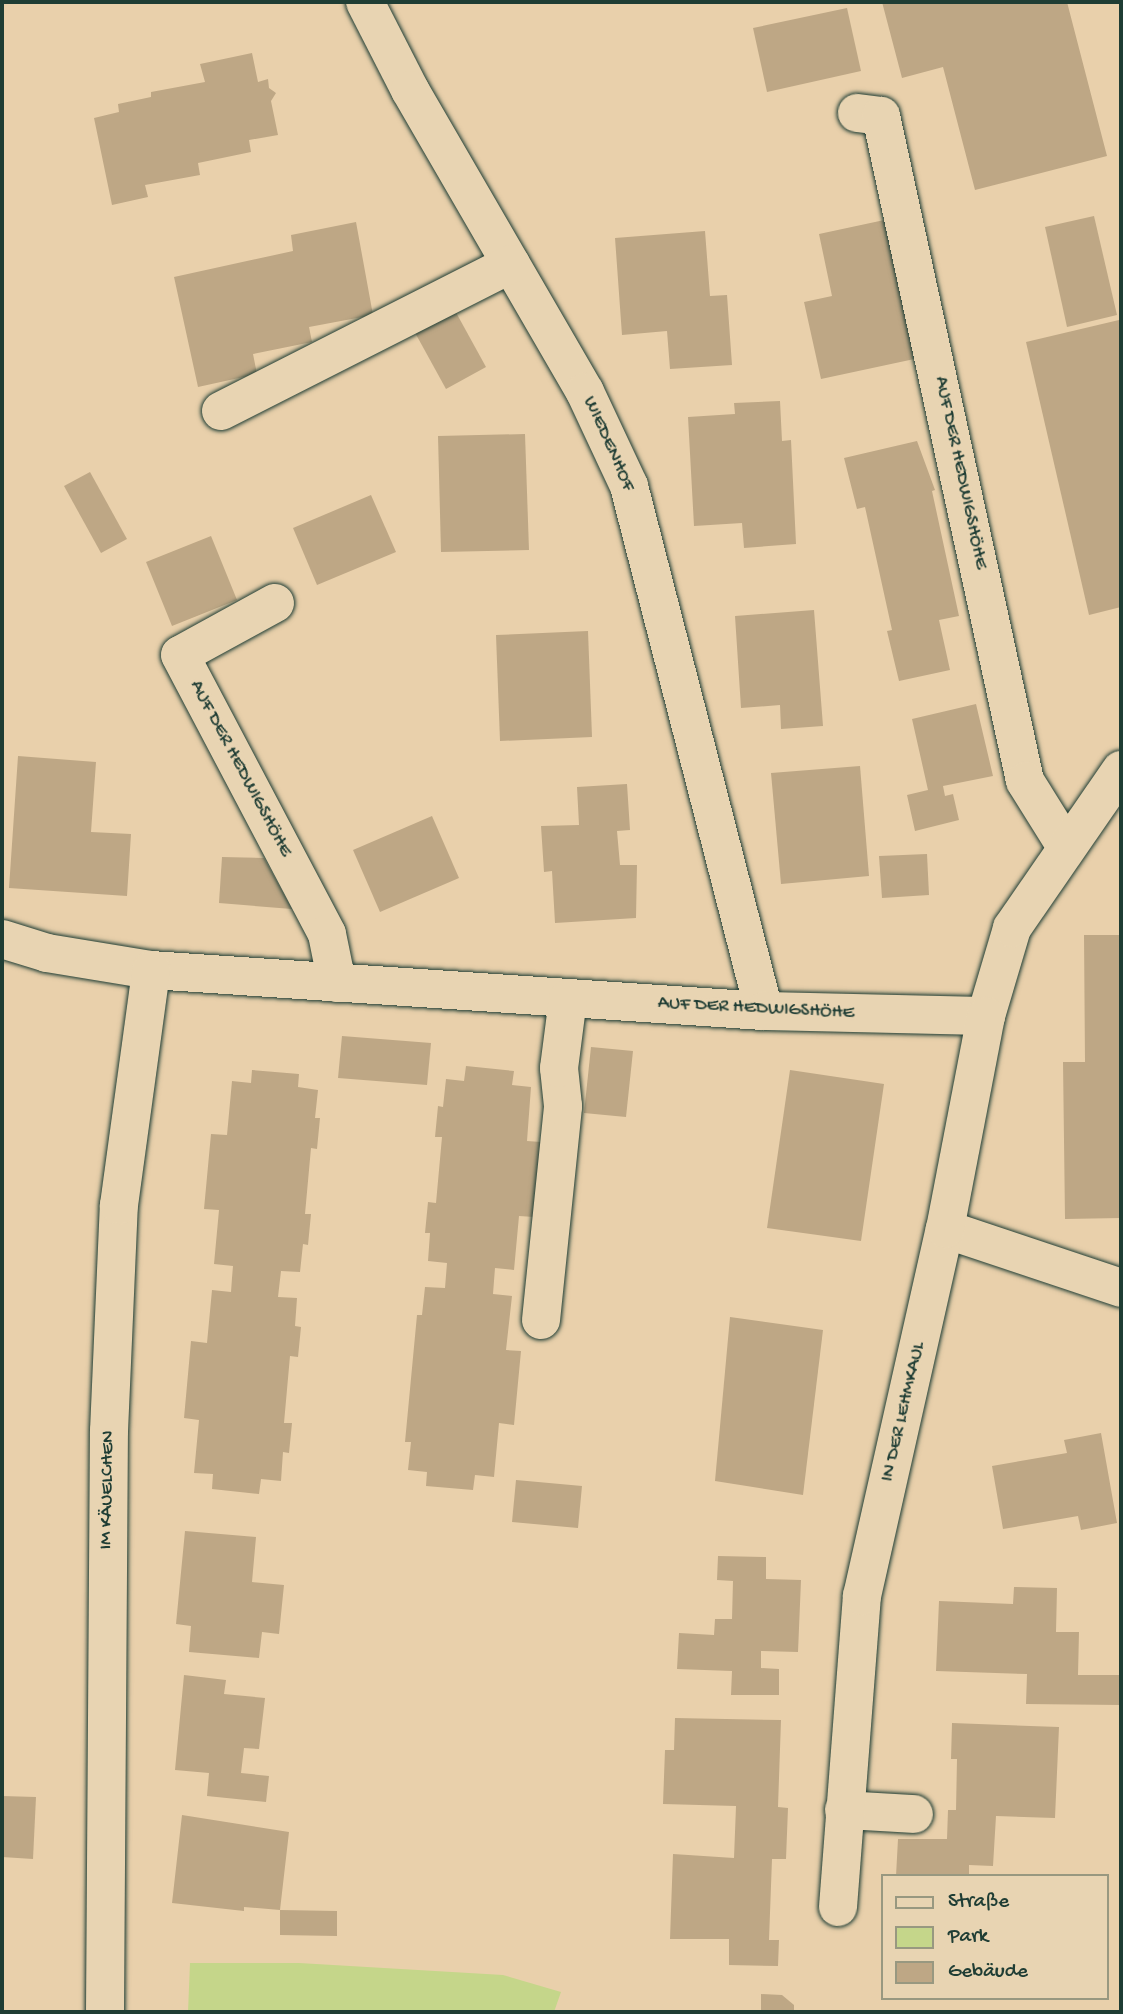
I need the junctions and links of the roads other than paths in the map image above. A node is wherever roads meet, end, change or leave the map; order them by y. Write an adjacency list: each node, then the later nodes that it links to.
1 (365, 2): 3 (street, WIEDENHOF)
2 (857, 113): 7 (street, AUF DER HEDWIGSHÖHE)
3 (511, 264): 4 (street); 12 (street, WIEDENHOF)
4 (221, 411)
5 (275, 603): 10 (street, AUF DER HEDWIGSHÖHE)
6 (1121, 770): 7 (street)
7 (1065, 845): 13 (street)
8 (2, 939): 9 (street, AUF DER HEDWIGSHÖHE)
9 (150, 970): 10 (street, AUF DER HEDWIGSHÖHE); 20 (street, IM KÄUELCHEN)
10 (337, 983): 11 (street, AUF DER HEDWIGSHÖHE)
11 (568, 999): 12 (street, AUF DER HEDWIGSHÖHE); 16 (street)
12 (764, 1012): 13 (street, AUF DER HEDWIGSHÖHE)
13 (986, 1016): 14 (street, IN DER LEHMKAUL)
14 (945, 1229): 15 (street); 17 (street, IN DER LEHMKAUL)
15 (1121, 1287)
16 (541, 1320)
17 (844, 1810): 18 (street); 19 (street, IN DER LEHMKAUL)
18 (915, 1814)
19 (838, 1907)
20 (105, 2012)

